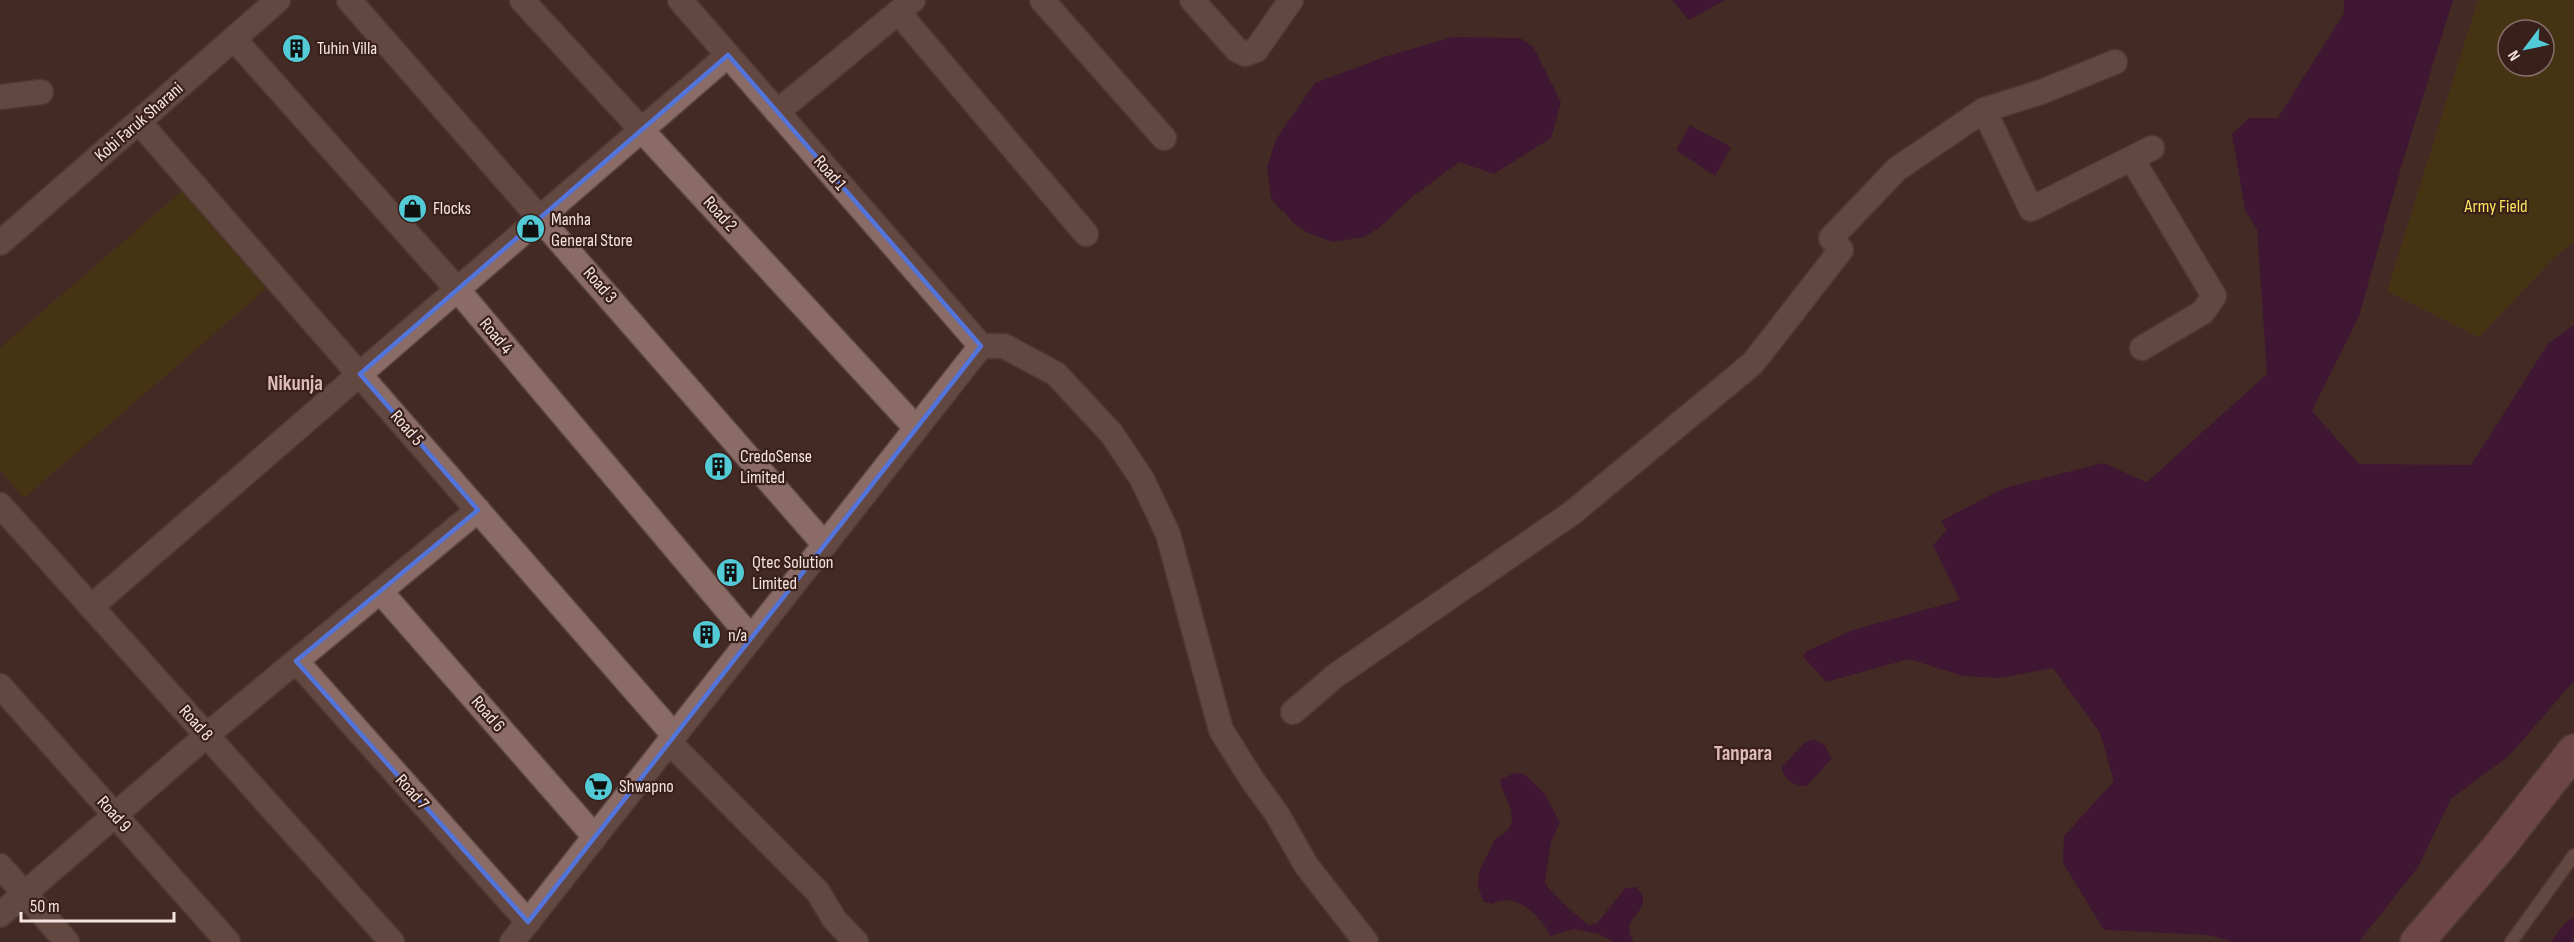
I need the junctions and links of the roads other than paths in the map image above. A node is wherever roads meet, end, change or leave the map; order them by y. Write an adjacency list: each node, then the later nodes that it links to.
1 (278, 0): 9 (street, Kobi Faruk Sharani)
2 (349, 0): 19 (street, Road 3)
3 (522, 0): 17 (street, Road 2)
4 (680, 0): 10 (street, Road 1)
5 (1042, 0): 18 (street)
6 (1192, 0): 7 (street)
7 (1291, 0)
8 (905, 6): 15 (street); 20 (street)
9 (234, 39): 16 (street, Kobi Faruk Sharani); 22 (street, Road 4)
10 (728, 55): 15 (street, Road 1); 17 (street)
11 (2115, 62): 14 (street)
12 (41, 92): 13 (street)
13 (0, 97)
14 (1984, 110): 24 (street); 35 (street)
15 (777, 112): 23 (street, Road 1)
16 (139, 122): 21 (street, Kobi Faruk Sharani); 25 (street, Road 5)
17 (642, 129): 19 (street); 26 (street, Road 2)
18 (1164, 138)
19 (540, 217): 22 (street); 29 (street, Road 3)
20 (1086, 234)
21 (0, 243)
22 (457, 290): 25 (street); 32 (street, Road 4)
23 (981, 346): 26 (street); 52 (street)
24 (2142, 348)
25 (360, 374): 28 (street, Road 5); 31 (street)
26 (916, 428): 29 (street)
27 (0, 505): 31 (street, Road 8)
28 (478, 510): 30 (street); 37 (street, Road 5)
29 (825, 545): 32 (street)
30 (380, 591): 33 (street); 41 (street, Road 6)
31 (91, 606): 36 (street, Road 8)
32 (751, 638): 37 (street)
33 (296, 661): 36 (street); 46 (street, Road 7)
34 (0, 686): 40 (street, Road 9)
35 (1293, 712)
36 (207, 735): 40 (street); 49 (street, Road 8)
37 (672, 739): 41 (street); 51 (street, Road 5)
38 (2574, 750): 53 (main road)
39 (2574, 777): 54 (main road)
40 (115, 815): 44 (street); 48 (street, Road 9)
41 (595, 837): 46 (street)
42 (2574, 855): 55 (lane)
43 (0, 866): 44 (street)
44 (25, 894): 45 (street); 47 (street)
45 (0, 915)
46 (528, 922): 50 (street)
47 (67, 942)
48 (228, 942)
49 (392, 942)
50 (512, 942)
51 (856, 942)
52 (1366, 942)
53 (2417, 942)
54 (2448, 942)
55 (2511, 942)

